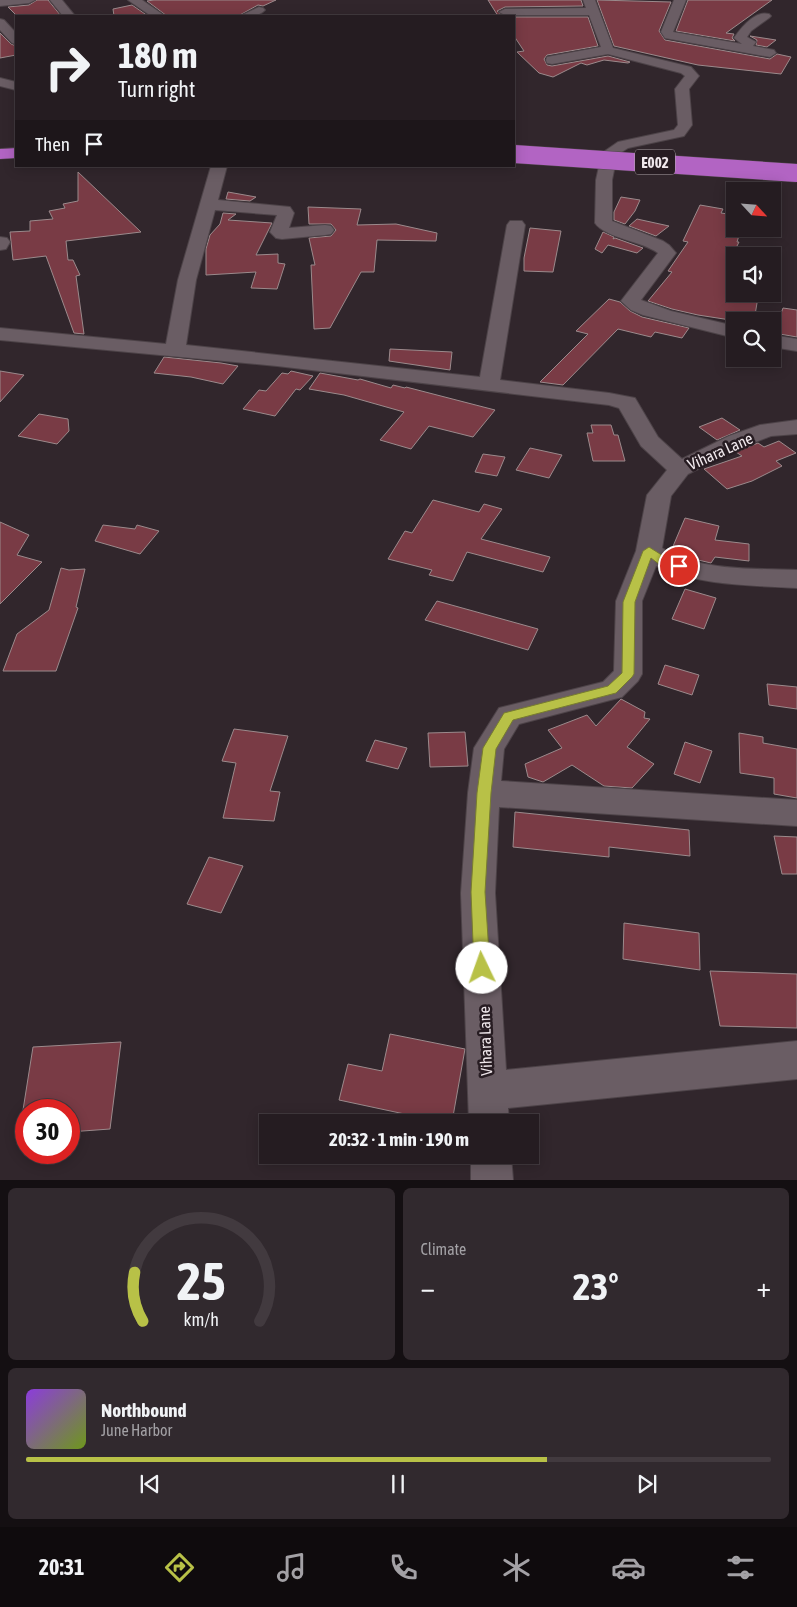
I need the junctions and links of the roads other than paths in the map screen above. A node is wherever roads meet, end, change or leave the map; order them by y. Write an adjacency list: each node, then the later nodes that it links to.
1 (29, 0): 5 (street)
2 (56, 0): 9 (street)
3 (134, 0): 10 (street)
4 (680, 0): 17 (street)
5 (0, 4)
6 (591, 5): 8 (street); 18 (street)
7 (259, 10): 11 (street)
8 (505, 12)
9 (68, 15)
10 (157, 15)
11 (248, 15)
12 (765, 16): 17 (street)
13 (0, 22): 14 (street)
14 (15, 41)
15 (15, 42): 16 (street)
16 (0, 45)
17 (744, 49): 19 (street)
18 (608, 50): 20 (street); 36 (street)
19 (770, 53)
20 (552, 60)
21 (15, 77): 22 (street)
22 (0, 81): 23 (street)
23 (15, 86)
24 (515, 143): 29 (highway, E002)
25 (15, 153): 26 (highway)
26 (0, 154)
27 (515, 154): 32 (highway, E002, bridge)
28 (15, 162): 30 (highway)
29 (797, 162)
30 (0, 163)
31 (219, 167): 33 (street)
32 (797, 173)
33 (207, 204): 35 (street); 40 (street)
34 (516, 225): 41 (street)
35 (325, 230)
36 (726, 330)
37 (0, 334): 40 (street)
38 (781, 342): 39 (street)
39 (797, 345)
40 (175, 350): 41 (street)
41 (489, 384): 43 (street)
42 (797, 426): 43 (street, Vihara Lane)
43 (680, 469): 44 (street, Vihara Lane)
44 (649, 551): 45 (street); 46 (street, Vihara Lane)
45 (797, 579)
46 (484, 793): 47 (street); 49 (street, Vihara Lane)
47 (797, 813)
48 (797, 1060): 49 (street)
49 (488, 1107)
50 (492, 1164): 51 (street)
51 (492, 1180)

